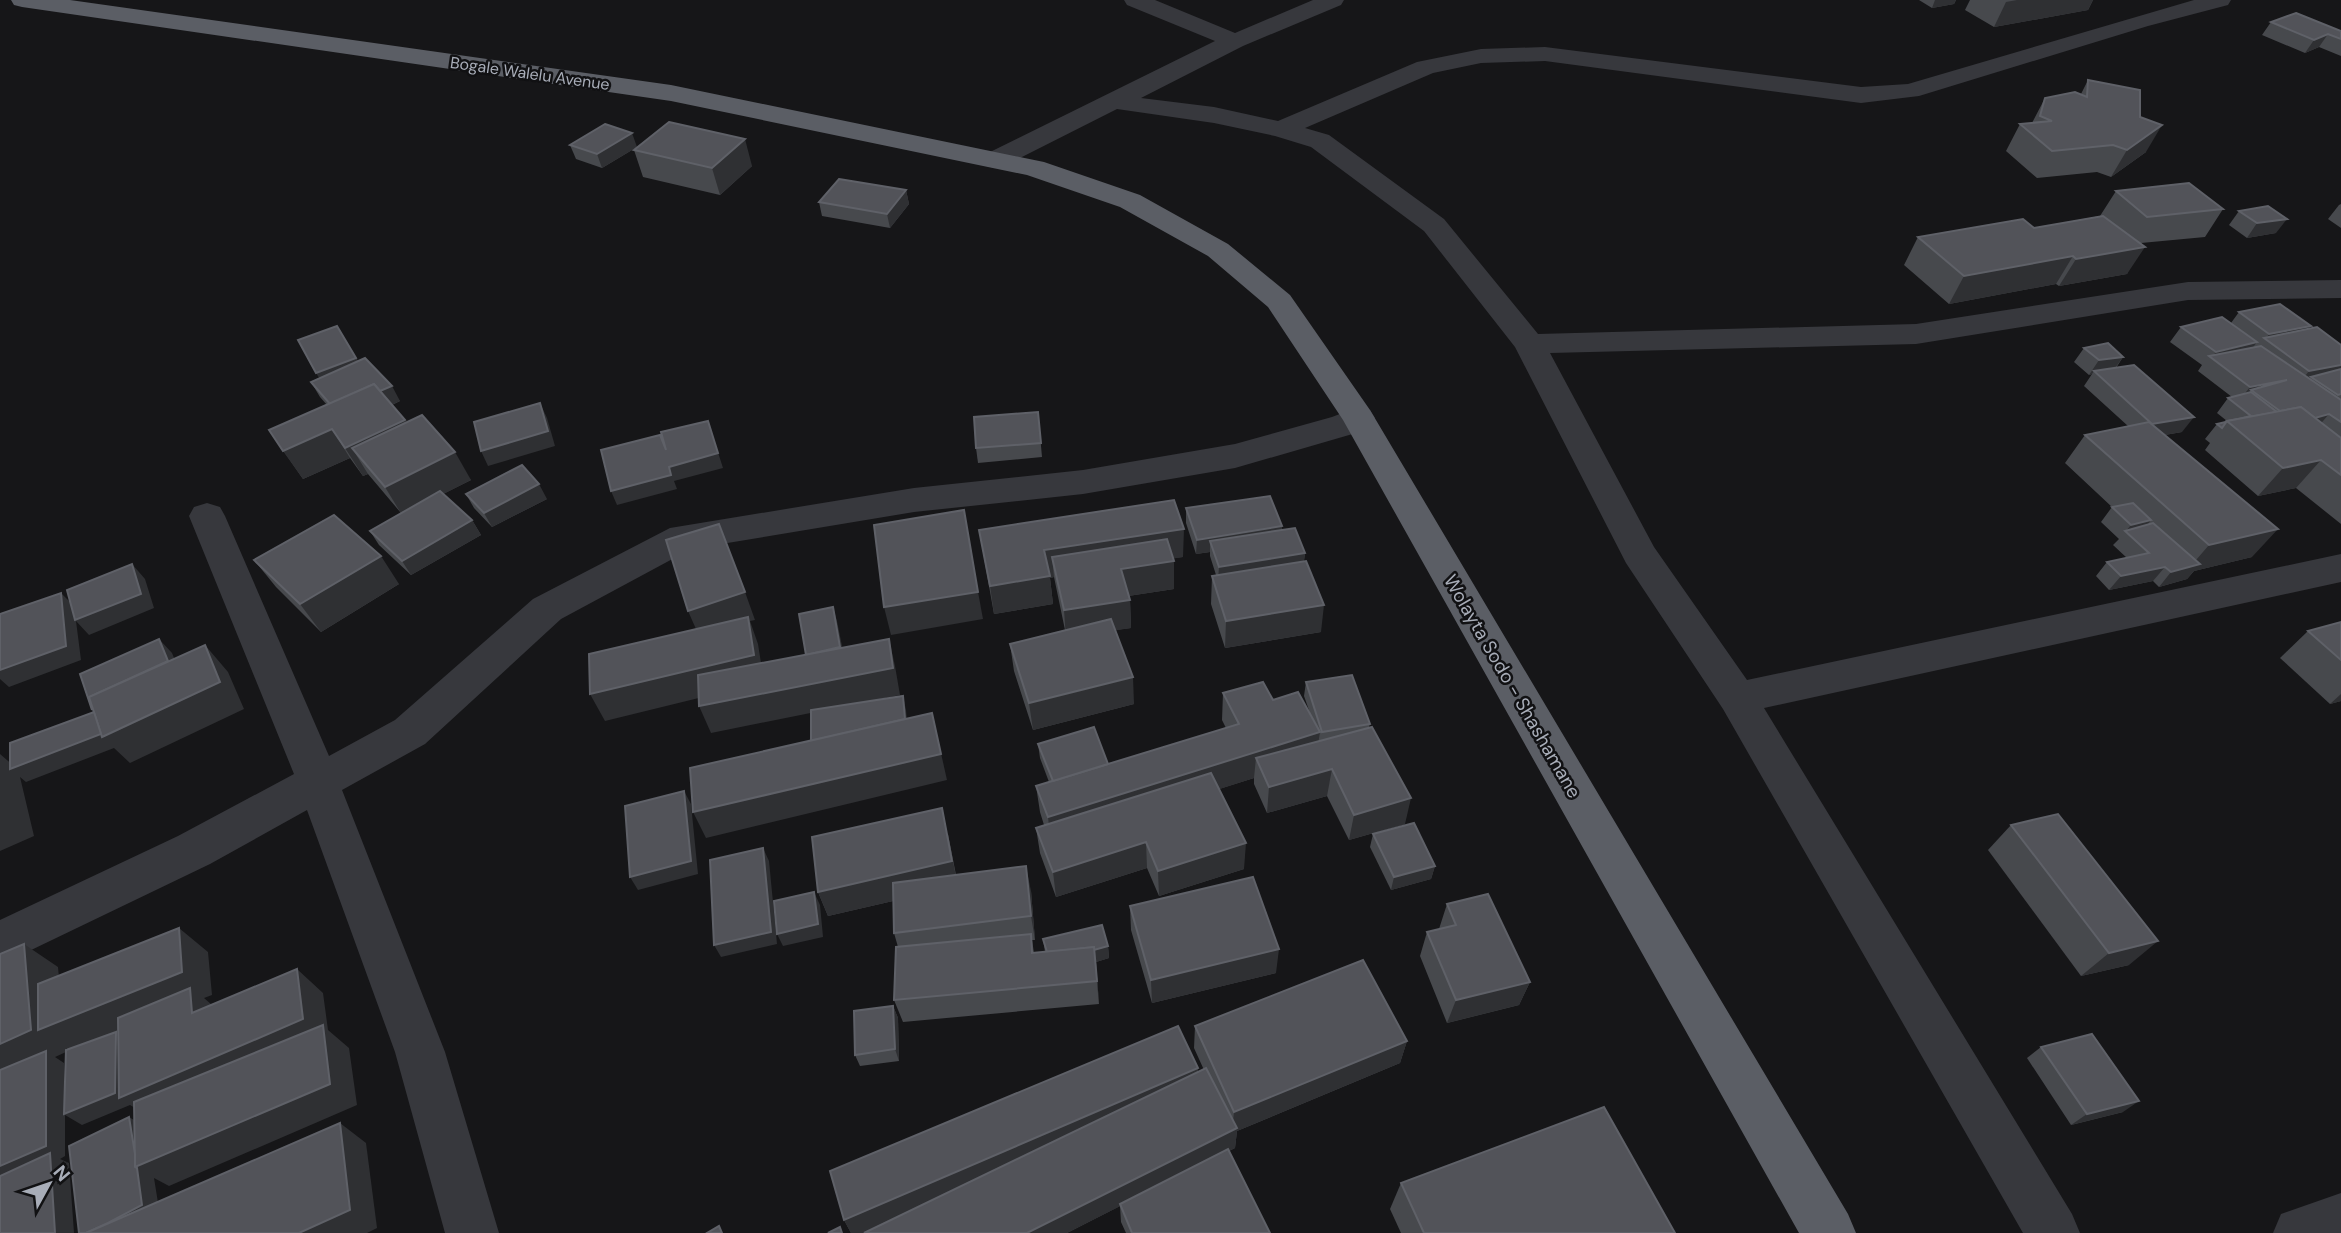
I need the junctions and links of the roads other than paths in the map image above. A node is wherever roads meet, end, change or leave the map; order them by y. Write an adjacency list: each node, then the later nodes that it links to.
1 (22, 0): 8 (highway, Bogale Walelu Avenue)
2 (1136, 0): 5 (street)
3 (1333, 0): 5 (street)
4 (2220, 0): 7 (street)
5 (1235, 41): 6 (street)
6 (1110, 101): 7 (street); 8 (street)
7 (1281, 129): 11 (street)
8 (996, 160): 9 (highway, Bogale Walelu Avenue)
9 (1130, 201): 12 (highway, Wolayta Sodo - Shashamane)
10 (2341, 289): 11 (street)
11 (1529, 344): 15 (street)
12 (1358, 418): 16 (street); 20 (highway, Wolayta Sodo - Shashamane)
13 (207, 516): 16 (street)
14 (2341, 568): 15 (street)
15 (1737, 698): 21 (street)
16 (318, 782): 17 (street); 19 (street)
17 (0, 943)
18 (2341, 1220): 22 (street)
19 (472, 1233)
20 (1829, 1233)
21 (2053, 1233)
22 (2300, 1233)

